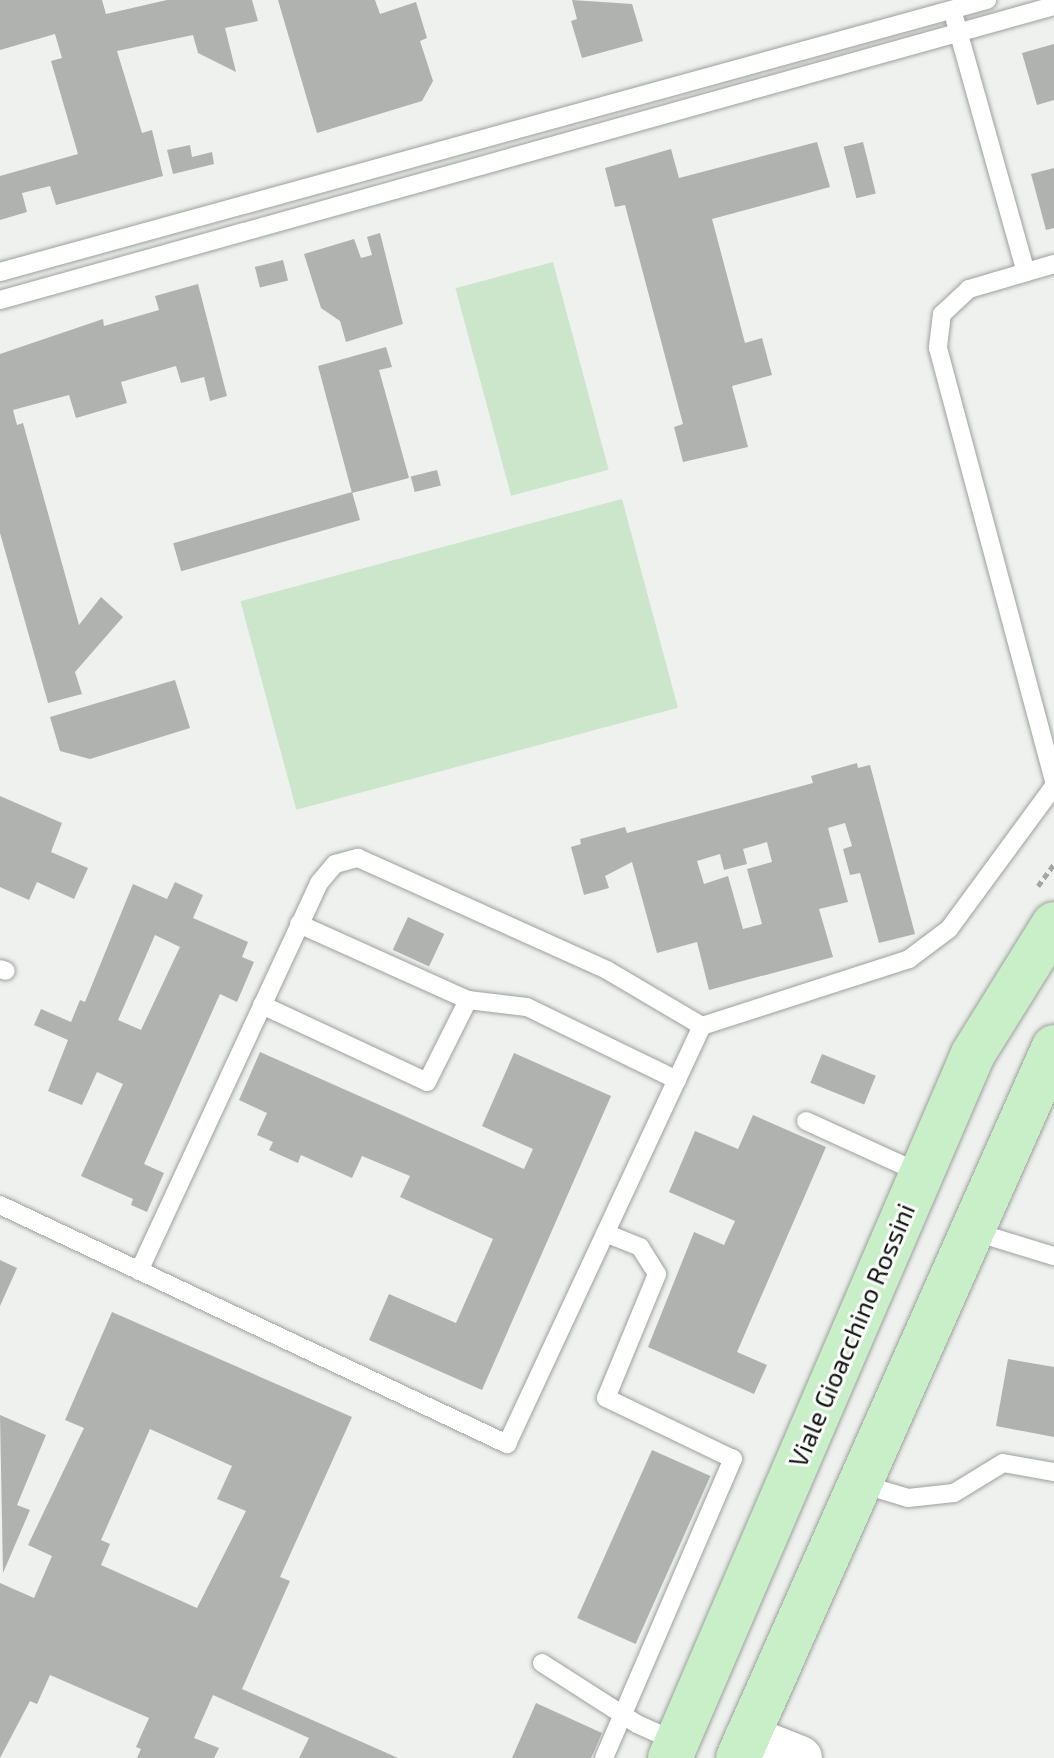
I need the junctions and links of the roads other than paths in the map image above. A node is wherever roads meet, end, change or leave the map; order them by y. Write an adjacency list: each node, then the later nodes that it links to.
1 (987, 0): 3 (lane)
2 (1054, 6): 4 (lane)
3 (952, 10): 4 (lane); 6 (lane)
4 (958, 32): 7 (lane); 8 (lane)
5 (1054, 264): 7 (lane)
6 (0, 272)
7 (1026, 272): 9 (lane)
8 (0, 300)
9 (1054, 784): 14 (lane)
10 (299, 924): 12 (lane); 13 (lane); 14 (lane)
11 (1054, 924): 18 (main road, Viale Gioacchino Rossini)
12 (468, 1000): 13 (lane); 16 (lane)
13 (262, 1005): 23 (lane)
14 (702, 1026): 16 (lane)
15 (1054, 1047): 20 (main road)
16 (677, 1080): 21 (lane)
17 (806, 1121): 18 (lane)
18 (920, 1173): 29 (main road, Viale Gioacchino Rossini)
19 (0, 1205): 23 (lane)
20 (969, 1230): 22 (lane); 25 (main road)
21 (606, 1233): 23 (lane); 27 (lane)
22 (1054, 1256)
23 (139, 1271)
24 (1054, 1472): 25 (lane)
25 (858, 1483): 28 (main road)
26 (542, 1663): 27 (lane)
27 (623, 1714): 29 (lane); 30 (lane)
28 (743, 1747): 31 (street)
29 (673, 1750)
30 (604, 1758)
31 (800, 1758)

